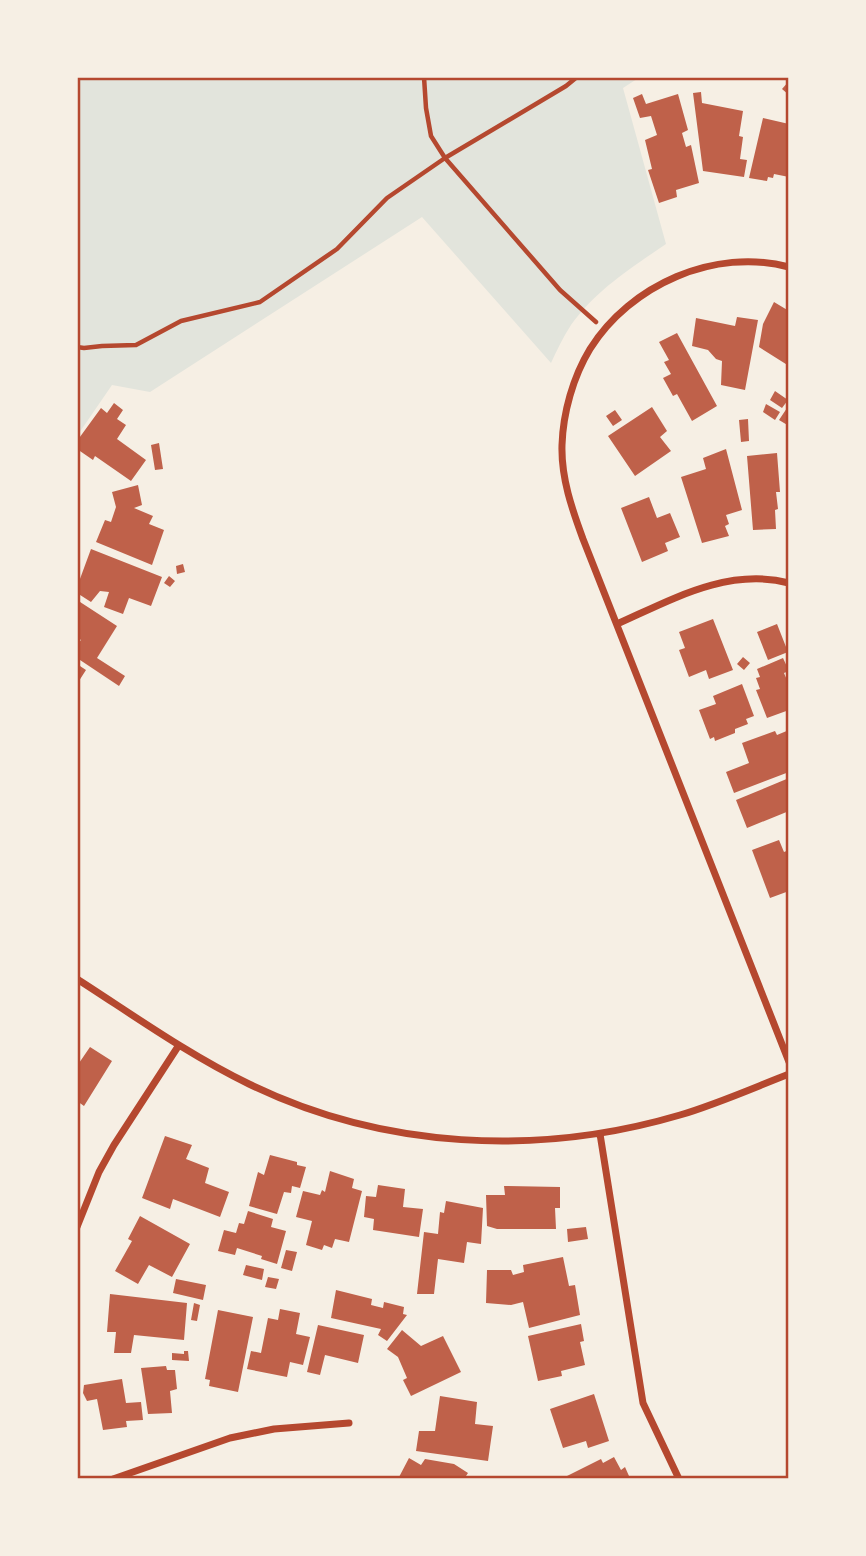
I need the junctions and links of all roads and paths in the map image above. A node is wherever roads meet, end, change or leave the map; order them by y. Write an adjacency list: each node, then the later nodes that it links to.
1 (425, 77): 3 (path)
2 (576, 77): 3 (path)
3 (445, 158): 5 (path); 7 (path)
4 (789, 267): 5 (street)
5 (605, 329): 10 (street)
6 (77, 346): 7 (path)
7 (84, 348): 8 (path)
8 (77, 353)
9 (789, 583): 10 (street)
10 (617, 624): 13 (street)
11 (77, 979): 12 (street)
12 (179, 1045): 15 (street); 16 (street)
13 (789, 1062)
14 (789, 1074): 15 (street)
15 (600, 1134): 19 (street)
16 (77, 1227)
17 (349, 1423): 18 (street)
18 (113, 1479)
19 (679, 1479)

